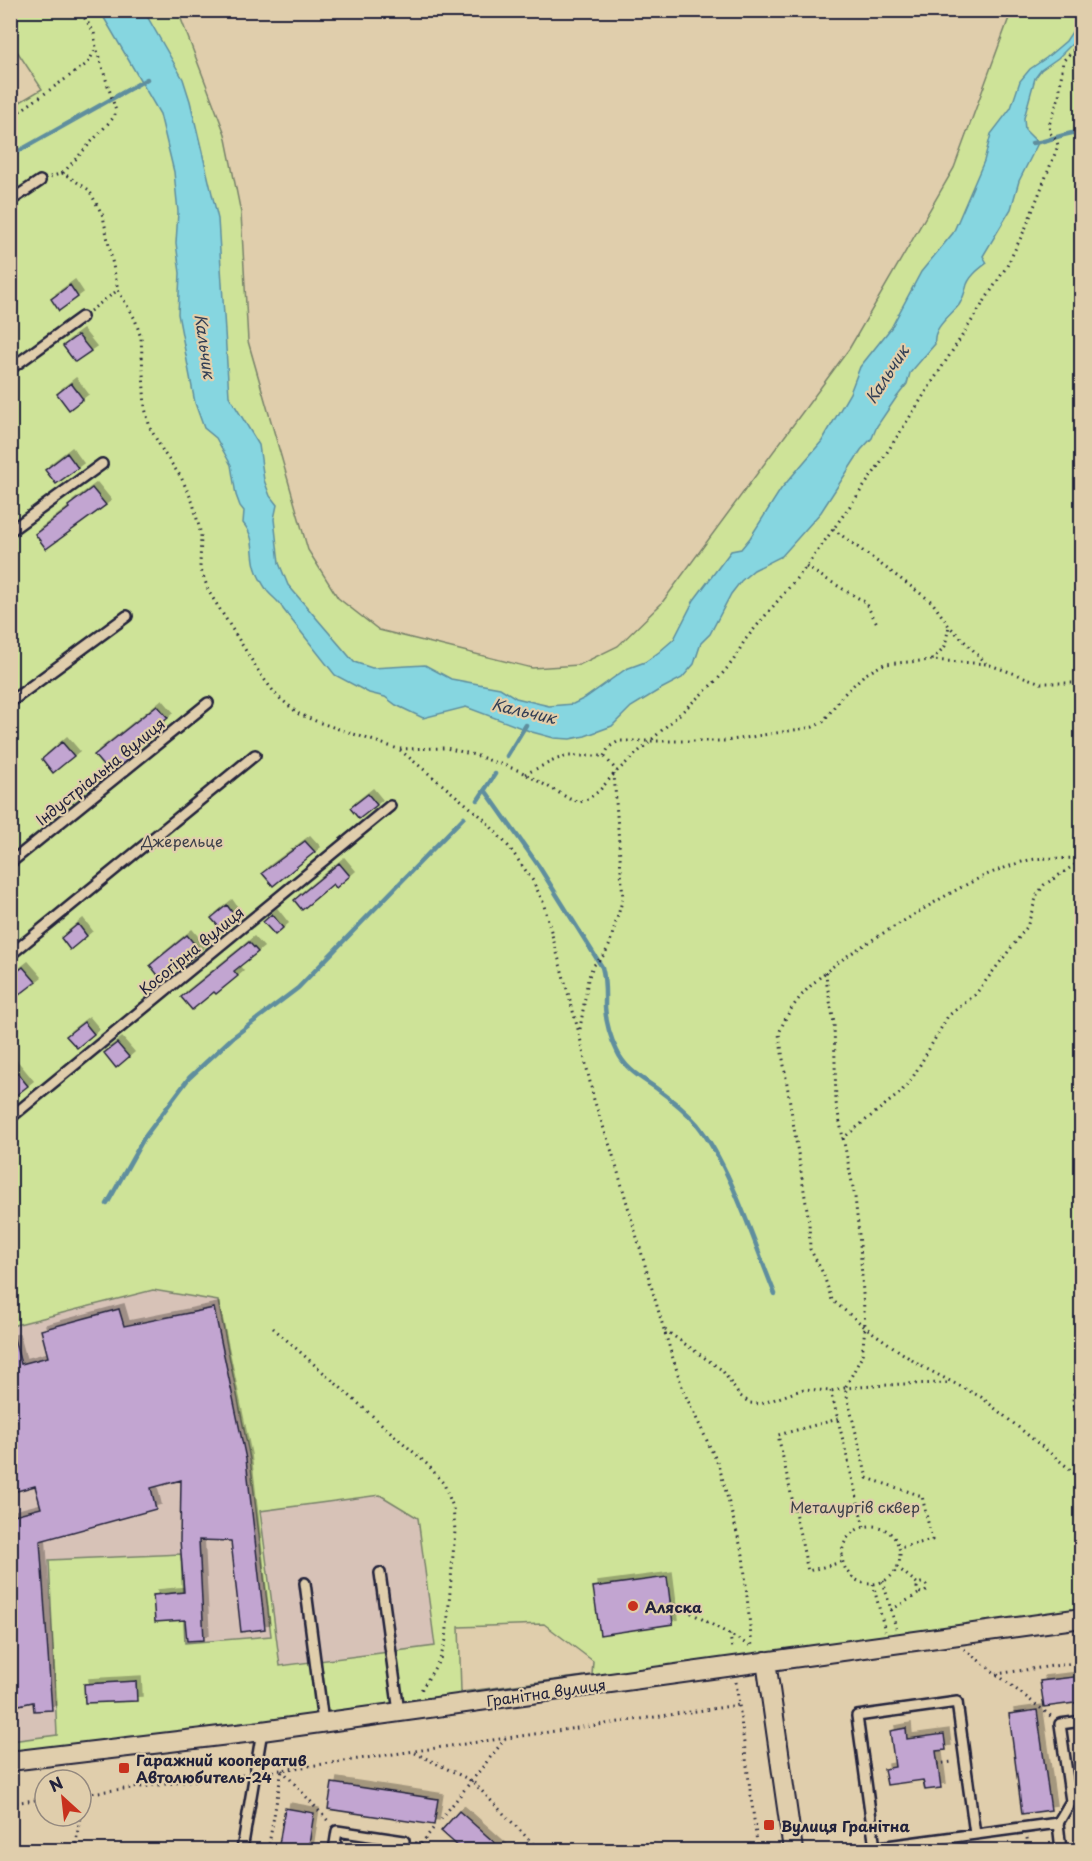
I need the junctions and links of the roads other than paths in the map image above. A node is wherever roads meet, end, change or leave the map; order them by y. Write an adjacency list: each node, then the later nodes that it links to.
1 (40, 181): 2 (lane)
2 (10, 201)
3 (82, 317): 4 (lane)
4 (10, 369)
5 (102, 464): 6 (lane)
6 (10, 531)
7 (127, 616): 8 (lane)
8 (10, 702)
9 (208, 703): 12 (lane, Індустріальна вулиця)
10 (255, 755): 13 (lane)
11 (390, 806): 14 (lane, Косогірна вулиця)
12 (10, 863)
13 (10, 955)
14 (10, 1118)
15 (380, 1574): 19 (lane)
16 (305, 1583): 21 (lane)
17 (1082, 1618): 18 (street, Гранітна вулиця)
18 (766, 1661): 19 (street, Гранітна вулиця); 30 (street)
19 (404, 1711): 21 (street, Гранітна вулиця)
20 (1082, 1721): 24 (lane)
21 (323, 1722): 22 (street, Гранітна вулиця)
22 (262, 1731): 23 (street, Гранітна вулиця); 28 (lane)
23 (10, 1761)
24 (1058, 1823): 25 (lane); 32 (lane)
25 (975, 1834): 27 (lane); 27 (lane)
26 (404, 1841): 29 (lane)
27 (875, 1848): 31 (lane)
28 (242, 1851)
29 (334, 1851)
30 (793, 1851)
31 (857, 1851)
32 (1062, 1851)

